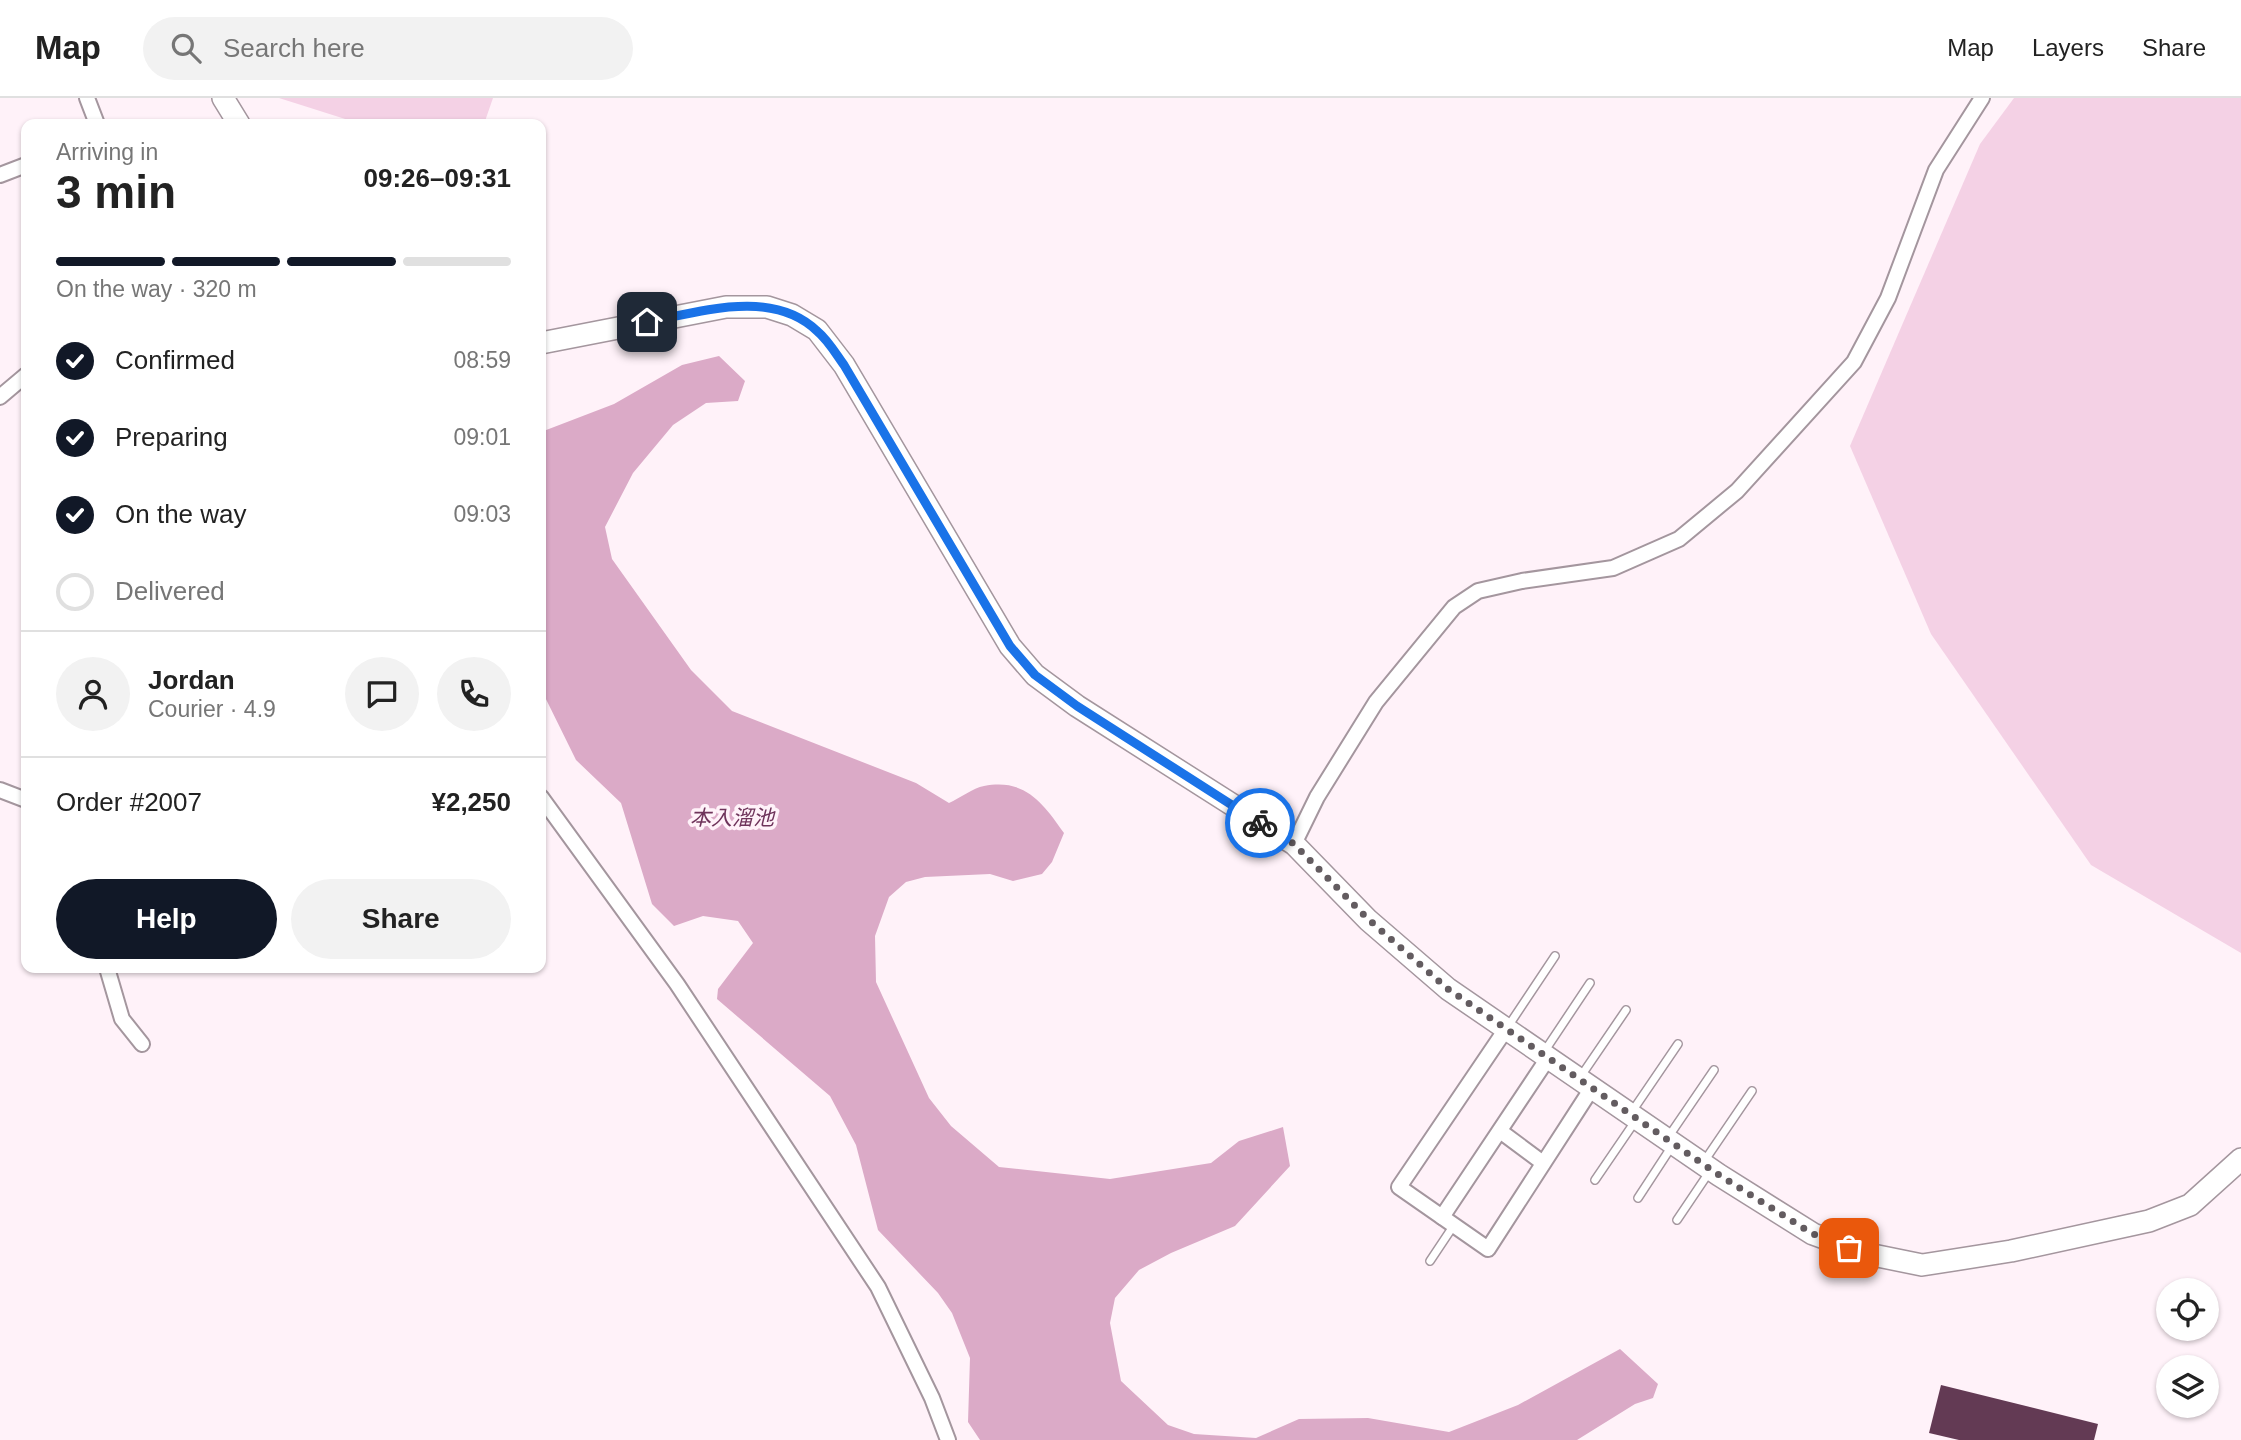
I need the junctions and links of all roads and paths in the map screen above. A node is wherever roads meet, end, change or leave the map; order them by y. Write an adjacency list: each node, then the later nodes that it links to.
1 (87, 98): 4 (street)
2 (222, 98): 5 (street)
3 (1982, 98): 14 (street)
4 (94, 119)
5 (236, 119)
6 (21, 167): 7 (street)
7 (0, 175)
8 (546, 341): 14 (street)
9 (21, 379): 10 (street)
10 (0, 397)
11 (0, 790): 12 (street)
12 (21, 798)
13 (546, 804): 37 (street)
14 (1294, 844): 19 (street)
15 (1555, 956): 19 (lane)
16 (108, 973): 20 (street)
17 (1590, 983): 22 (lane)
18 (1626, 1010): 24 (lane)
19 (1506, 1029): 22 (street); 35 (street)
20 (142, 1044)
21 (1678, 1044): 26 (lane)
22 (1545, 1056): 24 (street); 27 (street)
23 (1714, 1069): 28 (lane)
24 (1586, 1083): 26 (street); 30 (street)
25 (1752, 1091): 31 (lane)
26 (1634, 1116): 28 (street); 32 (lane)
27 (1500, 1131): 30 (street); 35 (street)
28 (1671, 1141): 31 (street); 33 (lane)
29 (2241, 1159): 31 (street)
30 (1543, 1163): 35 (street)
31 (1707, 1166): 34 (lane)
32 (1595, 1181)
33 (1638, 1198)
34 (1677, 1220)
35 (1448, 1221): 36 (lane)
36 (1430, 1261)
37 (948, 1440)

